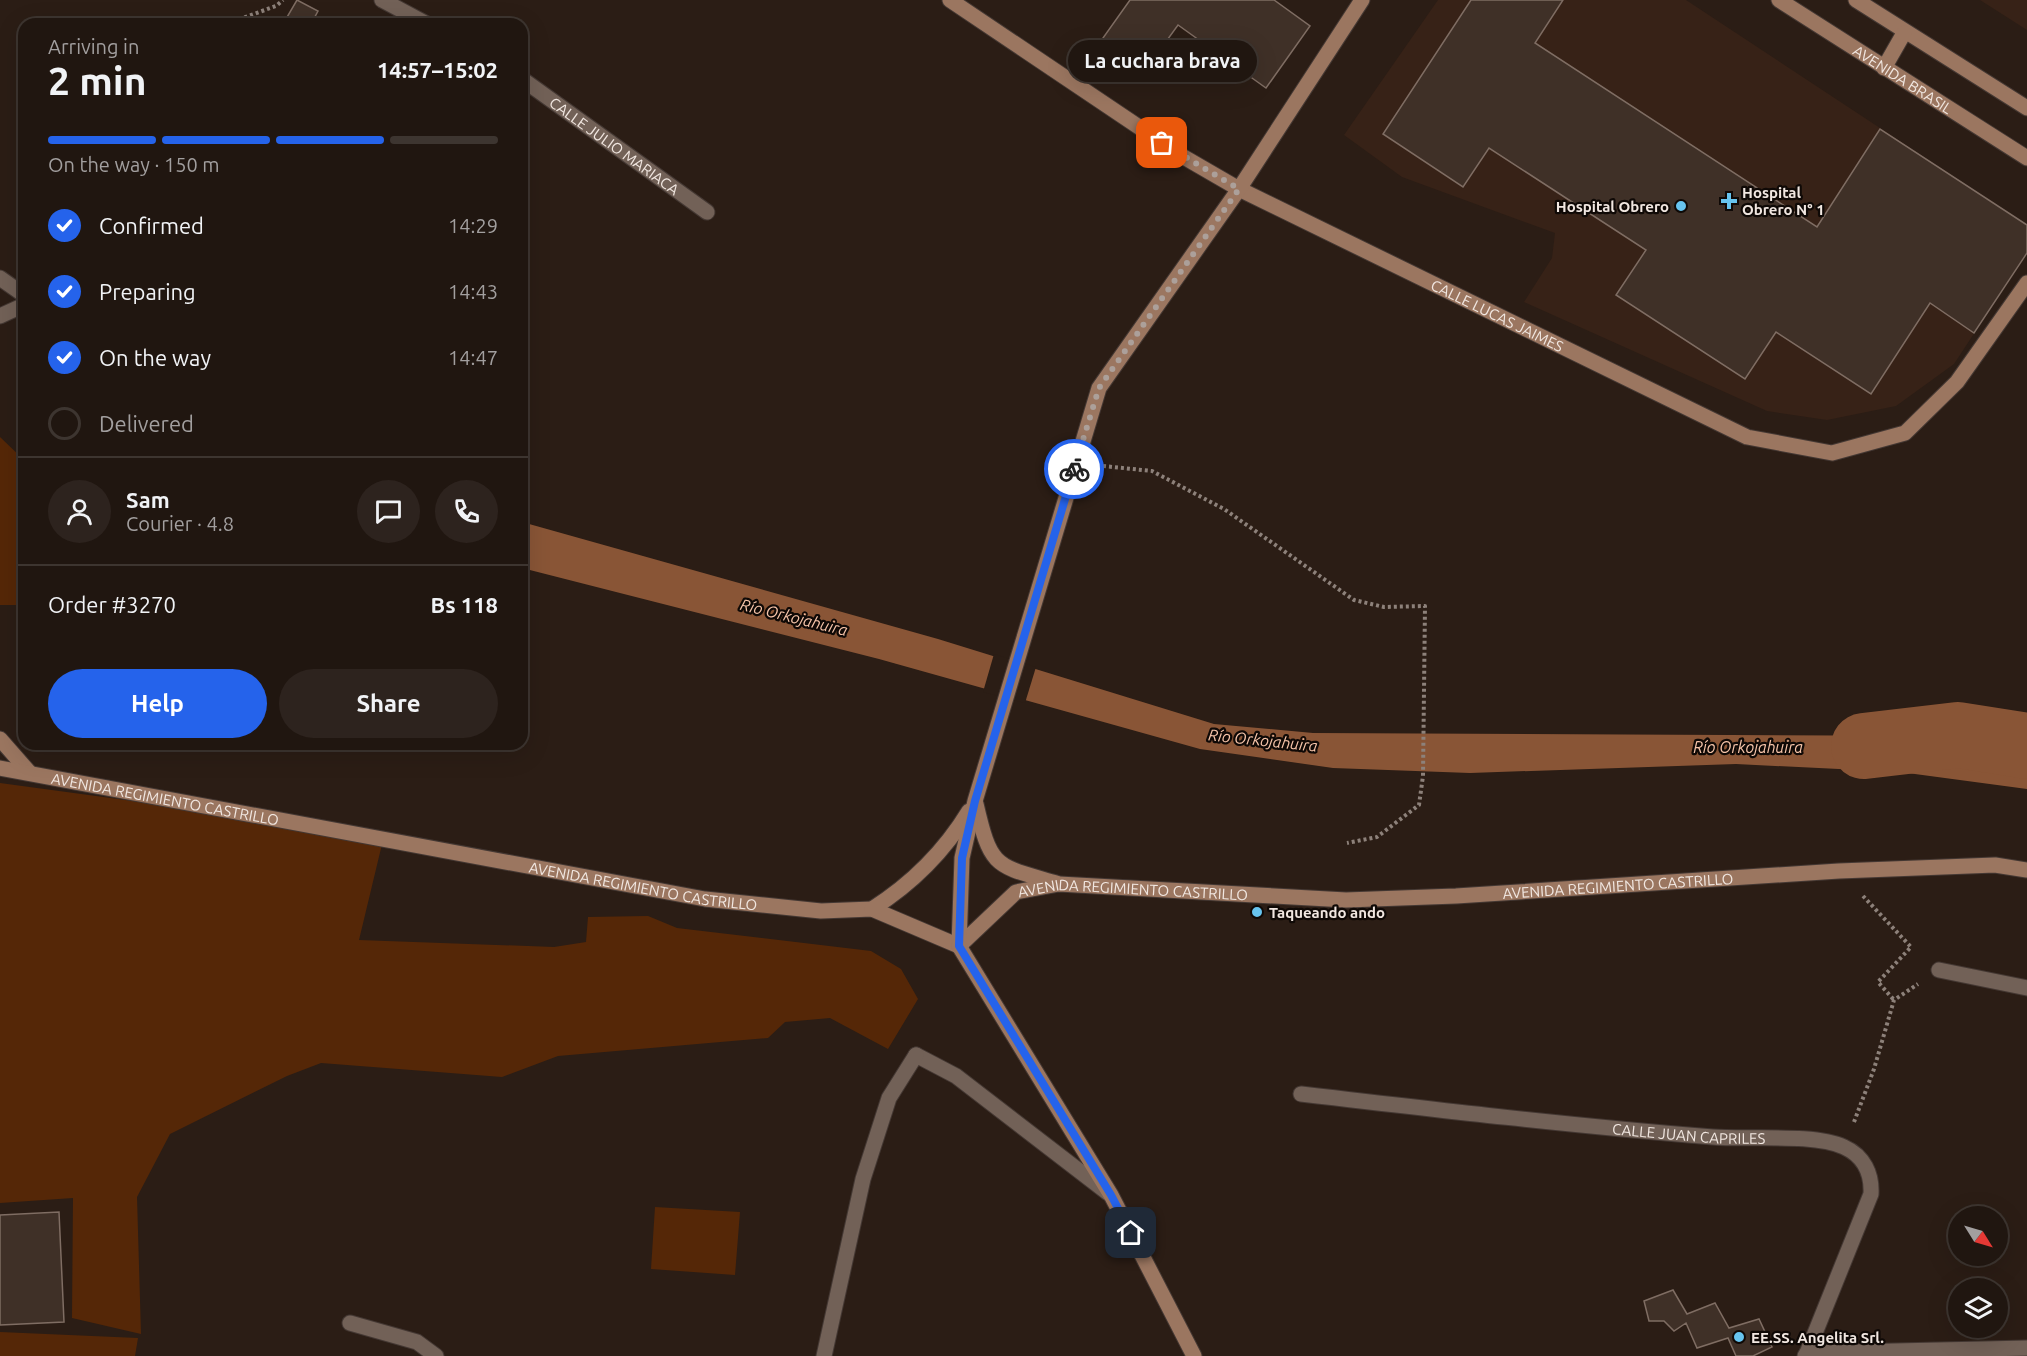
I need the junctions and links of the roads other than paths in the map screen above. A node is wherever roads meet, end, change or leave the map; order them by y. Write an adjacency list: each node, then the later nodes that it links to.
1 (382, 0): 6 (street)
2 (950, 0): 12 (main road, CALLE LUCAS JAIMES)
3 (1362, 0): 12 (main road)
4 (1779, 0): 8 (main road, AVENIDA BRASIL)
5 (1856, 0): 7 (main road)
6 (416, 18)
7 (1904, 33): 8 (main road); 10 (main road)
8 (1884, 68): 11 (main road, AVENIDA BRASIL)
9 (528, 83): 13 (street, CALLE JULIO MARIACA)
10 (2027, 108)
11 (2027, 158)
12 (1239, 189): 15 (main road, CALLE LUCAS JAIMES); 22 (main road)
13 (707, 212)
14 (0, 279): 16 (street)
15 (2027, 283)
16 (18, 291)
17 (18, 308): 18 (street)
18 (0, 316)
19 (0, 739): 21 (main road)
20 (0, 768): 21 (main road, AVENIDA REGIMIENTO CASTRILLO)
21 (29, 772): 25 (main road, AVENIDA REGIMIENTO CASTRILLO)
22 (977, 795): 24 (main road); 25 (main road); 26 (main road)
23 (2027, 870): 24 (main road, AVENIDA REGIMIENTO CASTRILLO)
24 (1059, 884): 26 (main road, AVENIDA REGIMIENTO CASTRILLO)
25 (872, 909): 26 (main road, AVENIDA REGIMIENTO CASTRILLO)
26 (959, 946): 30 (main road)
27 (1939, 970): 28 (street)
28 (2027, 988)
29 (1301, 1094): 33 (street, CALLE JUAN CAPRILES)
30 (1111, 1195): 35 (street); 36 (main road)
31 (350, 1323): 34 (street)
32 (2027, 1348): 33 (street)
33 (1806, 1354)
34 (436, 1356)
35 (824, 1356)
36 (1194, 1356)

